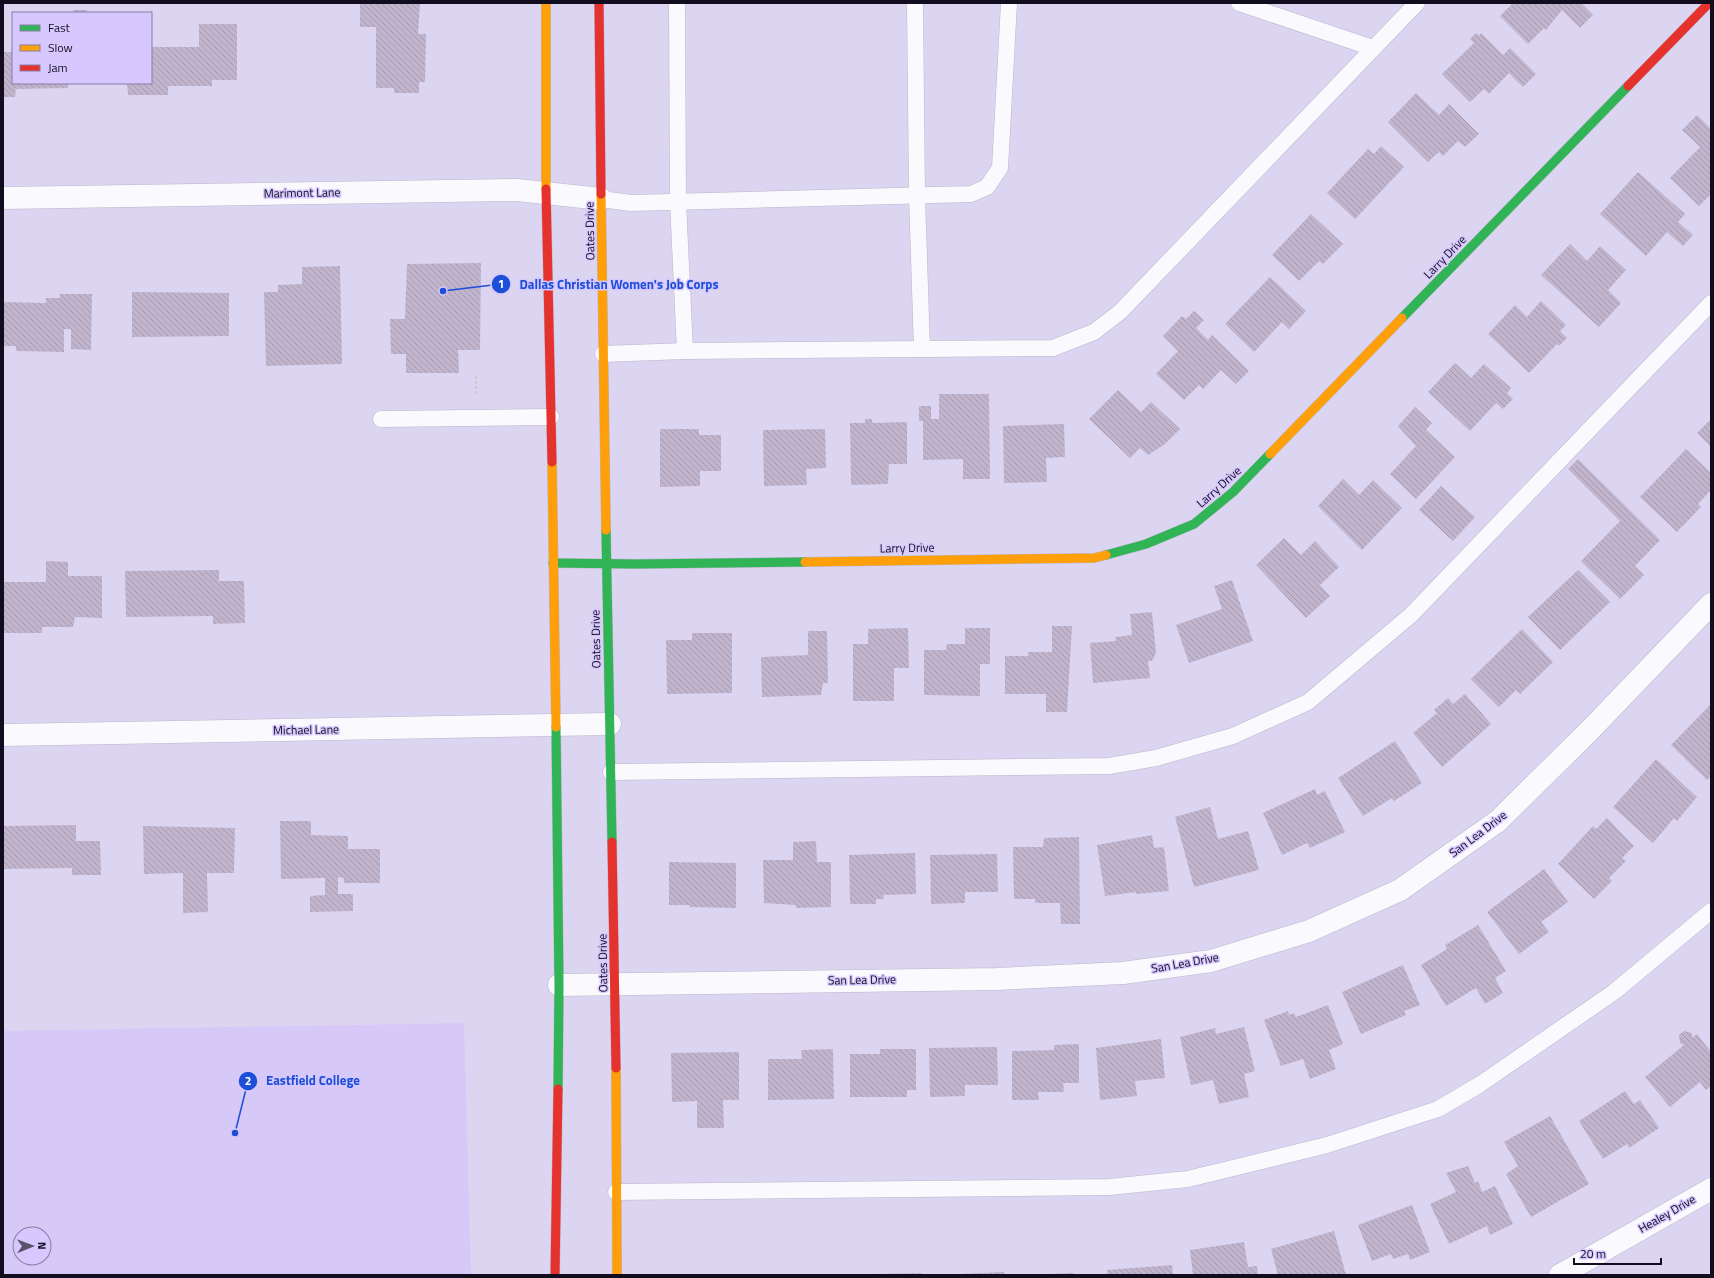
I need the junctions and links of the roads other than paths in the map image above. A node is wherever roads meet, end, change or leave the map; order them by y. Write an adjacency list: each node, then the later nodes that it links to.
1 (546, 3): 10 (main road)
2 (599, 3): 13 (main road, Oates Drive)
3 (676, 3): 14 (lane)
4 (916, 3): 11 (lane)
5 (1009, 3): 11 (lane)
6 (1239, 3): 9 (lane)
7 (1417, 3): 9 (lane)
8 (1709, 3): 22 (main road, Larry Drive)
9 (1373, 48): 16 (lane)
10 (546, 192): 12 (street, Marimont Lane); 13 (street, Marimont Lane); 19 (main road)
11 (917, 196): 14 (lane); 16 (lane)
12 (3, 198)
13 (601, 199): 14 (lane); 18 (main road, Oates Drive)
14 (678, 202): 17 (lane)
15 (1711, 303): 27 (lane)
16 (922, 349): 17 (lane)
17 (685, 351): 18 (lane)
18 (604, 354): 22 (main road, Oates Drive)
19 (551, 417): 20 (lane); 21 (main road)
20 (381, 419)
21 (553, 562): 22 (main road, Larry Drive); 25 (main road)
22 (606, 563): 24 (main road, Oates Drive)
23 (1711, 604): 29 (street, San Lea Drive)
24 (610, 724): 25 (street, Michael Lane); 27 (main road, Oates Drive)
25 (556, 725): 26 (street, Michael Lane); 30 (main road)
26 (3, 734)
27 (611, 772): 29 (main road, Oates Drive)
28 (1711, 911): 32 (lane)
29 (615, 984): 30 (street, San Lea Drive); 32 (main road, Oates Drive)
30 (559, 985): 33 (main road)
31 (1711, 1189): 35 (street, Healey Drive)
32 (616, 1192): 34 (main road, Oates Drive)
33 (555, 1275)
34 (617, 1275)
35 (1560, 1275)

